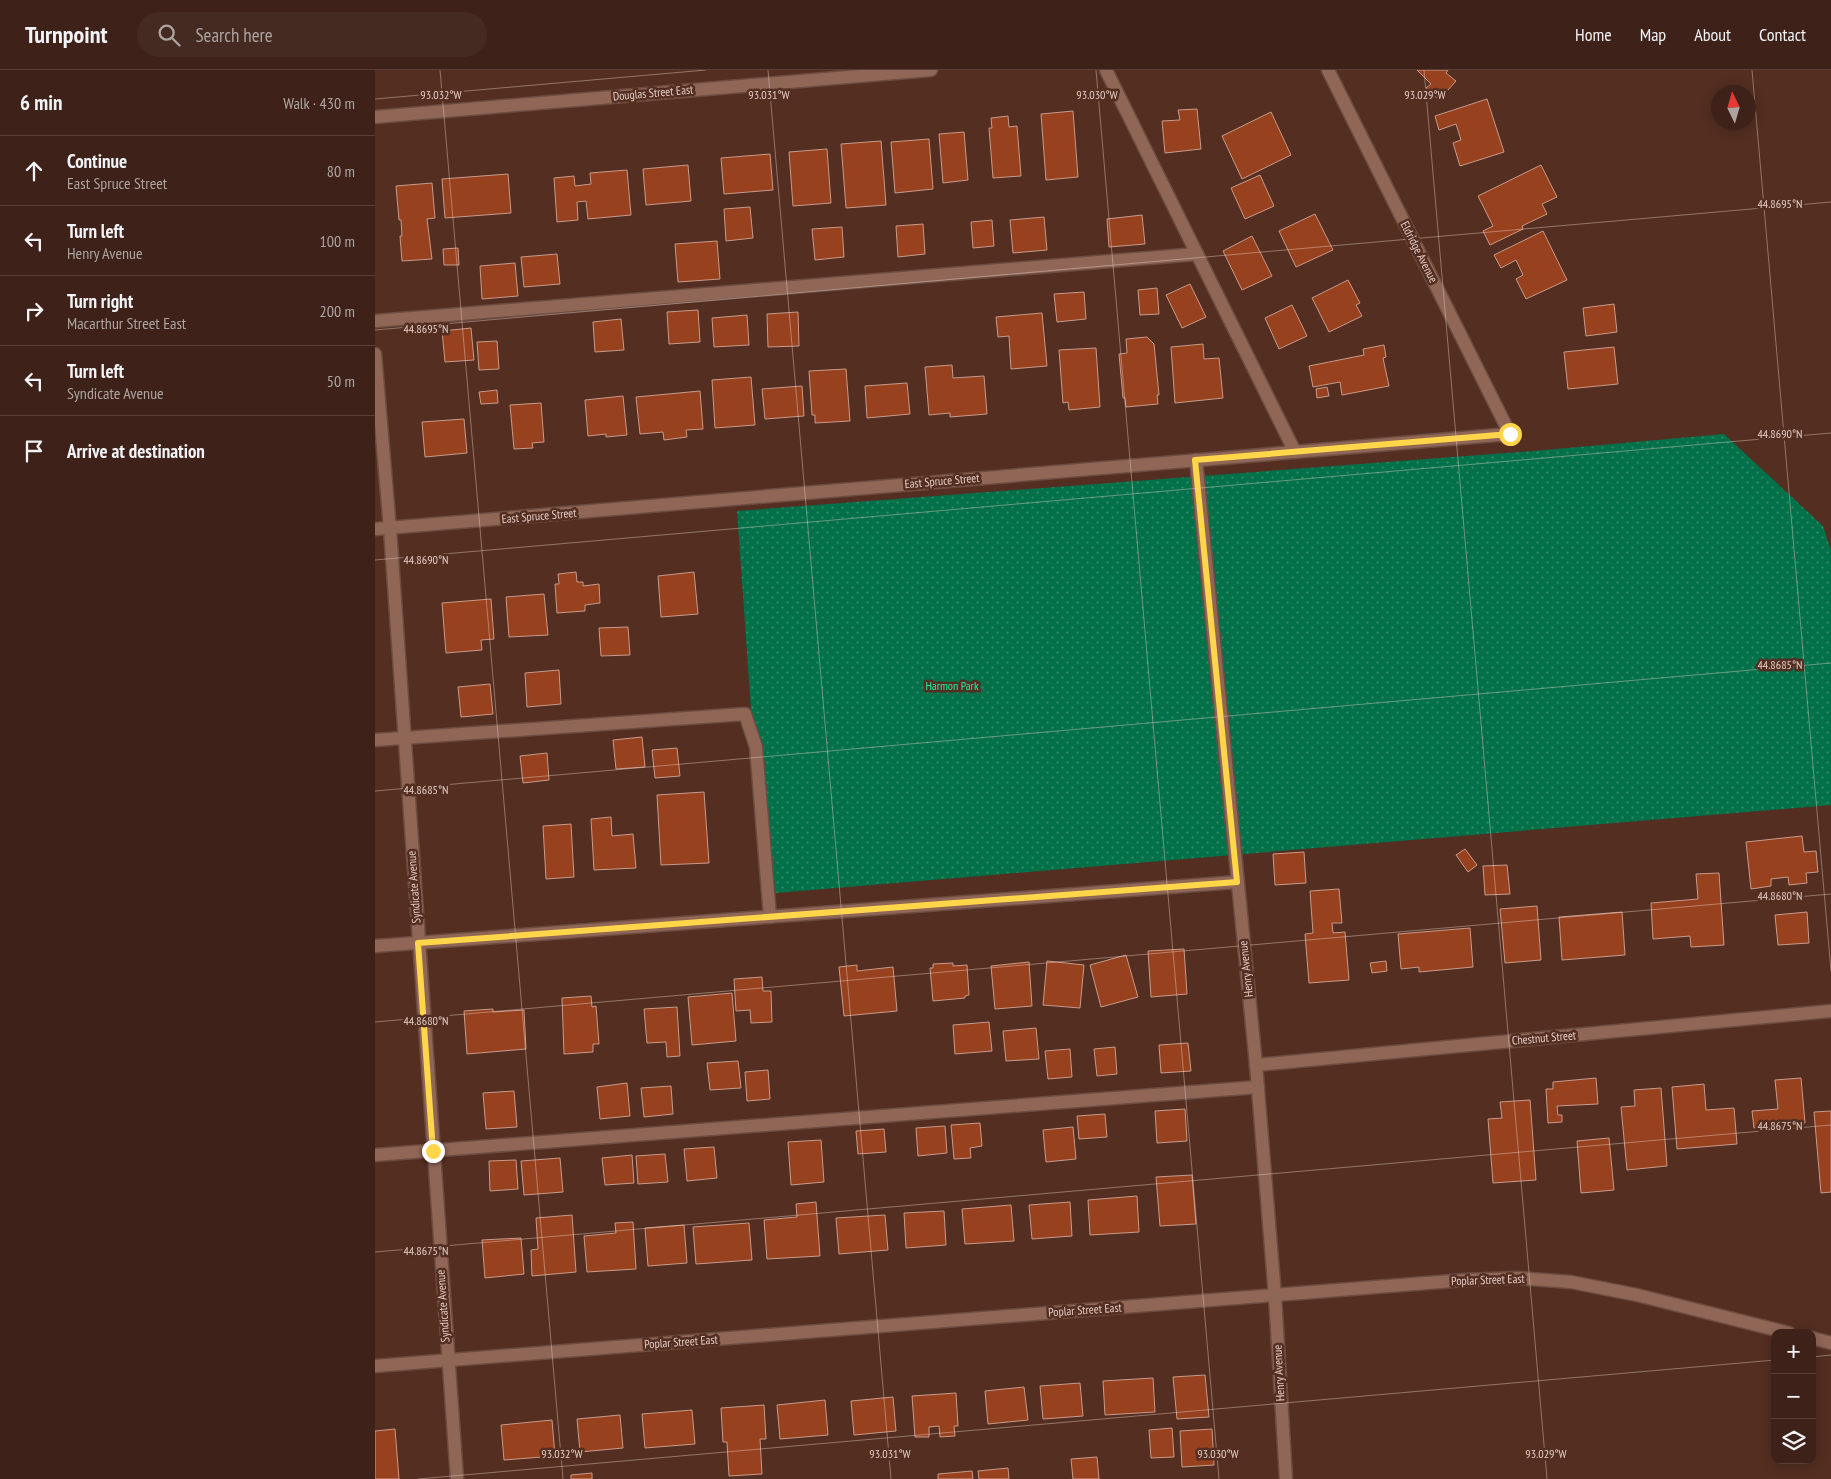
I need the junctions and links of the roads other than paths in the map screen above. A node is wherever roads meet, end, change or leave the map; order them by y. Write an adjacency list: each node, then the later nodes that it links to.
1 (931, 70): 4 (street, Douglas Street East)
2 (1106, 70): 5 (street)
3 (1328, 70): 8 (street, Eldridge Avenue)
4 (375, 117)
5 (1197, 254): 6 (street); 9 (street)
6 (375, 321)
7 (375, 354): 11 (street, Syndicate Avenue)
8 (1510, 434): 9 (street, East Spruce Street)
9 (1295, 452): 10 (street, East Spruce Street)
10 (1195, 460): 11 (street, East Spruce Street); 15 (street, Henry Avenue)
11 (390, 528): 12 (street, East Spruce Street); 13 (street, Syndicate Avenue)
12 (375, 529)
13 (404, 738): 14 (street); 16 (street); 17 (street, Syndicate Avenue)
14 (375, 740)
15 (1237, 882): 16 (street); 20 (street, Henry Avenue)
16 (770, 917): 17 (street)
17 (418, 943): 18 (street); 22 (street, Syndicate Avenue)
18 (375, 946)
19 (1831, 1011): 20 (street, Chestnut Street)
20 (1256, 1065): 21 (street, Henry Avenue)
21 (1258, 1087): 22 (street); 24 (street, Henry Avenue)
22 (433, 1151): 23 (street); 28 (street, Syndicate Avenue)
23 (375, 1155)
24 (1275, 1296): 25 (street, Poplar Street East); 28 (street, Poplar Street East); 31 (street, Henry Avenue)
25 (1773, 1329)
26 (1816, 1339): 27 (street)
27 (1831, 1343)
28 (447, 1360): 29 (street, Poplar Street East); 30 (street, Syndicate Avenue)
29 (375, 1366)
30 (457, 1479)
31 (1286, 1479)

